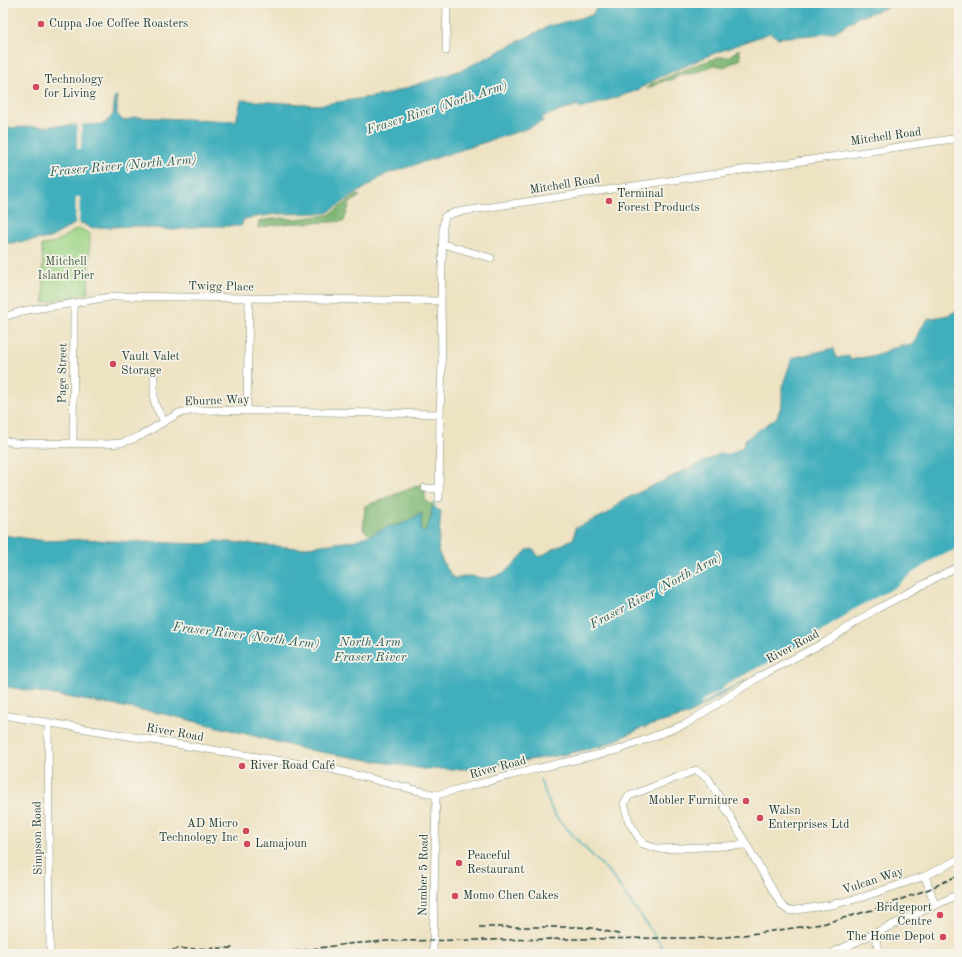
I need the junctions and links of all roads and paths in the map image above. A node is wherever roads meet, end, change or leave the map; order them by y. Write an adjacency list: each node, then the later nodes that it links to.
1 (447, 3): 2 (street)
2 (446, 51)
3 (959, 138): 4 (street, Mitchell Road)
4 (443, 244): 5 (street); 7 (street, Mitchell Road)
5 (491, 258)
6 (249, 299): 7 (street, Twigg Place); 8 (street, Twigg Place); 11 (street)
7 (441, 301): 12 (street, Mitchell Road)
8 (73, 303): 9 (street, Twigg Place); 15 (street, Page Street)
9 (3, 318)
10 (154, 377): 13 (street)
11 (247, 411): 12 (street, Eburne Way); 13 (street, Eburne Way)
12 (440, 414): 17 (street, Mitchell Road)
13 (164, 421): 15 (street, Eburne Way)
14 (3, 440): 15 (street, Eburne Way)
15 (73, 443)
16 (425, 488): 17 (street)
17 (439, 488): 18 (street, Mitchell Road)
18 (439, 498)
19 (959, 567): 22 (street, River Road)
20 (3, 715): 21 (street, River Road)
21 (48, 722): 22 (street, River Road); 29 (street, Simpson Road)
22 (436, 795): 30 (street, Number 5 Road)
23 (746, 844): 23 (street); 25 (street, Vulcan Way)
24 (959, 859): 25 (street, Vulcan Way)
25 (924, 876): 27 (street)
26 (959, 894): 27 (street)
27 (935, 905): 28 (street)
28 (874, 933): 31 (street); 32 (street)
29 (50, 954)
30 (433, 954)
31 (830, 954)
32 (880, 954)

